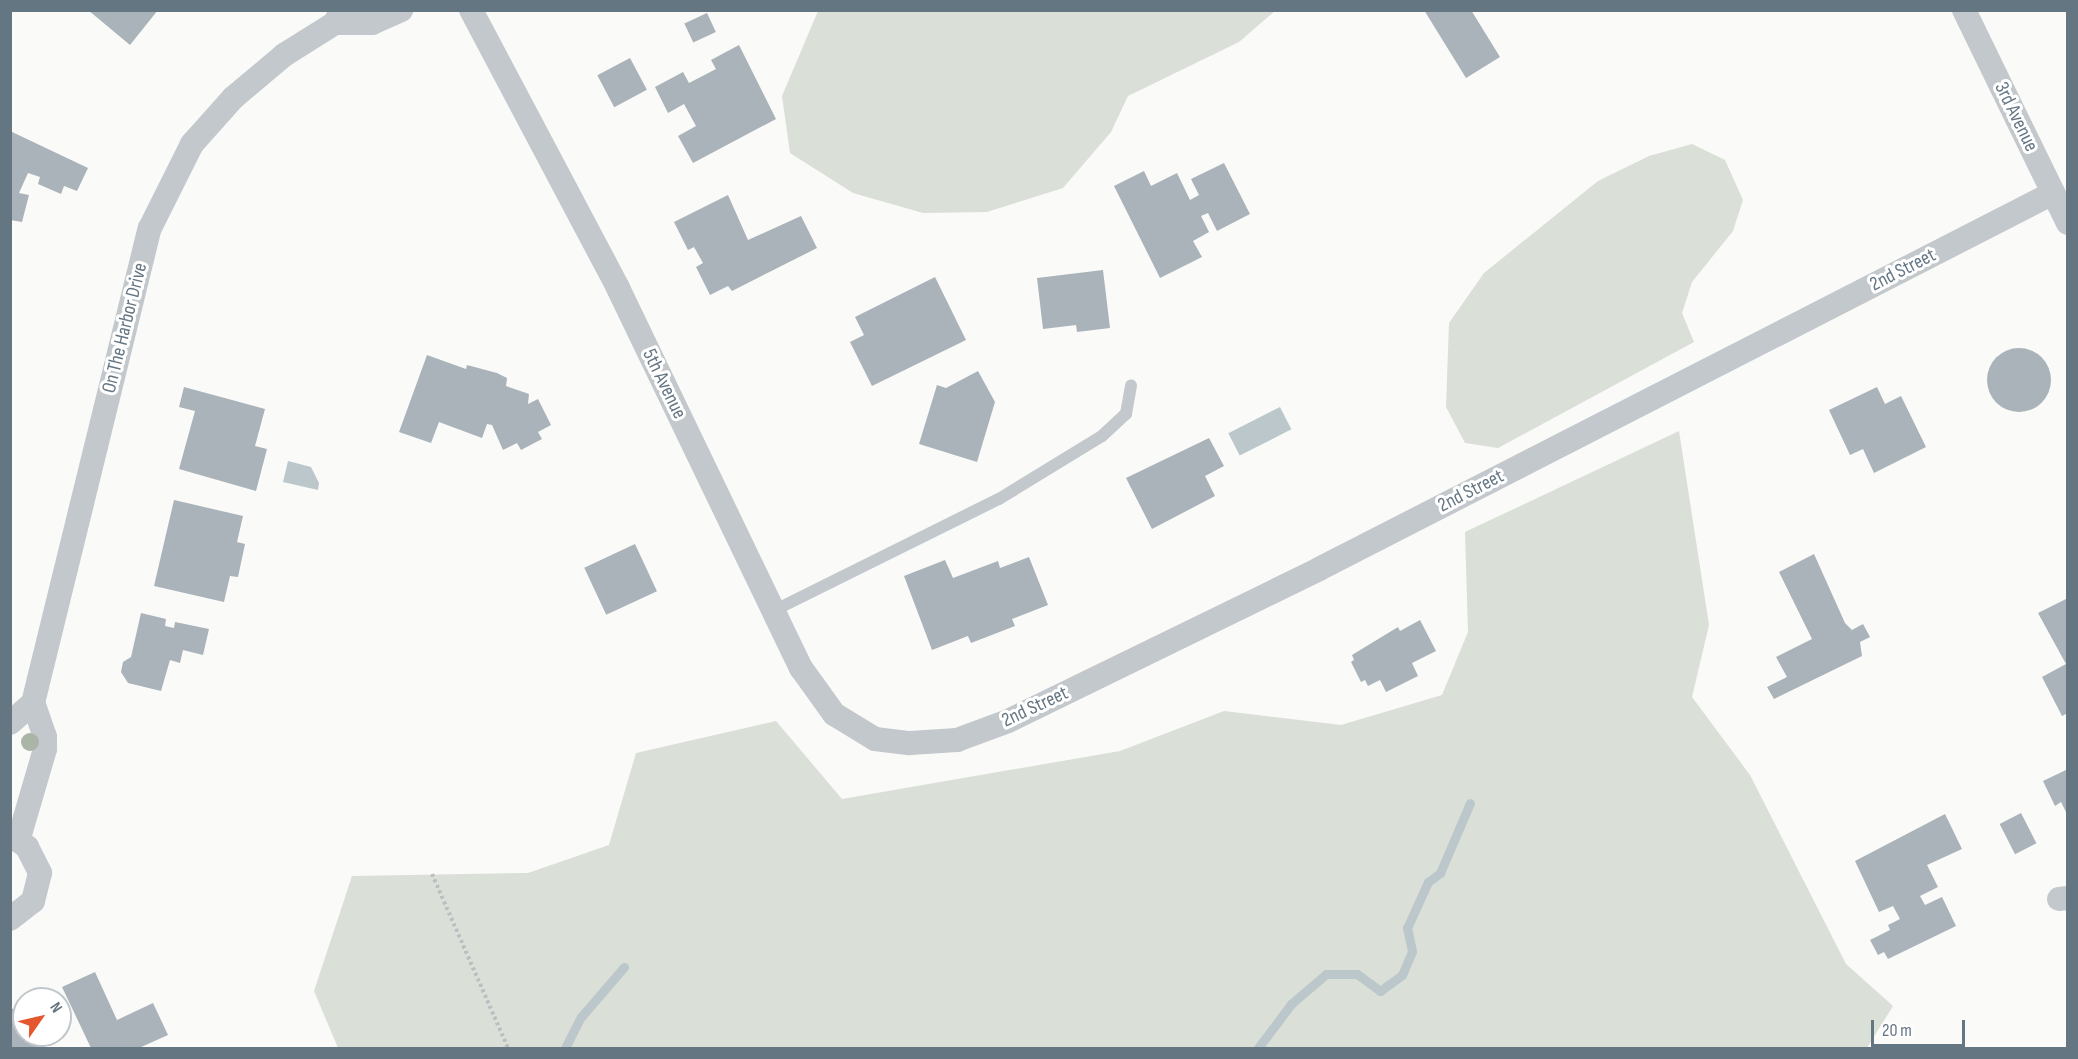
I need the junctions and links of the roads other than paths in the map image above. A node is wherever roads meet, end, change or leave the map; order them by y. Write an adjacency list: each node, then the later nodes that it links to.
1 (401, 10): 4 (street, On The Harbor Drive)
2 (471, 10): 8 (street, 5th Avenue)
3 (1965, 10): 5 (street, 3rd Avenue)
4 (338, 17): 9 (street, On The Harbor Drive)
5 (2053, 193): 6 (street, 3rd Avenue); 11 (street, 2nd Street)
6 (2067, 223)
7 (1131, 385): 8 (lane)
8 (773, 611): 11 (street, 5th Avenue)
9 (33, 703): 10 (street); 12 (street)
10 (10, 723)
11 (874, 739)
12 (15, 837): 13 (street)
13 (10, 919)

